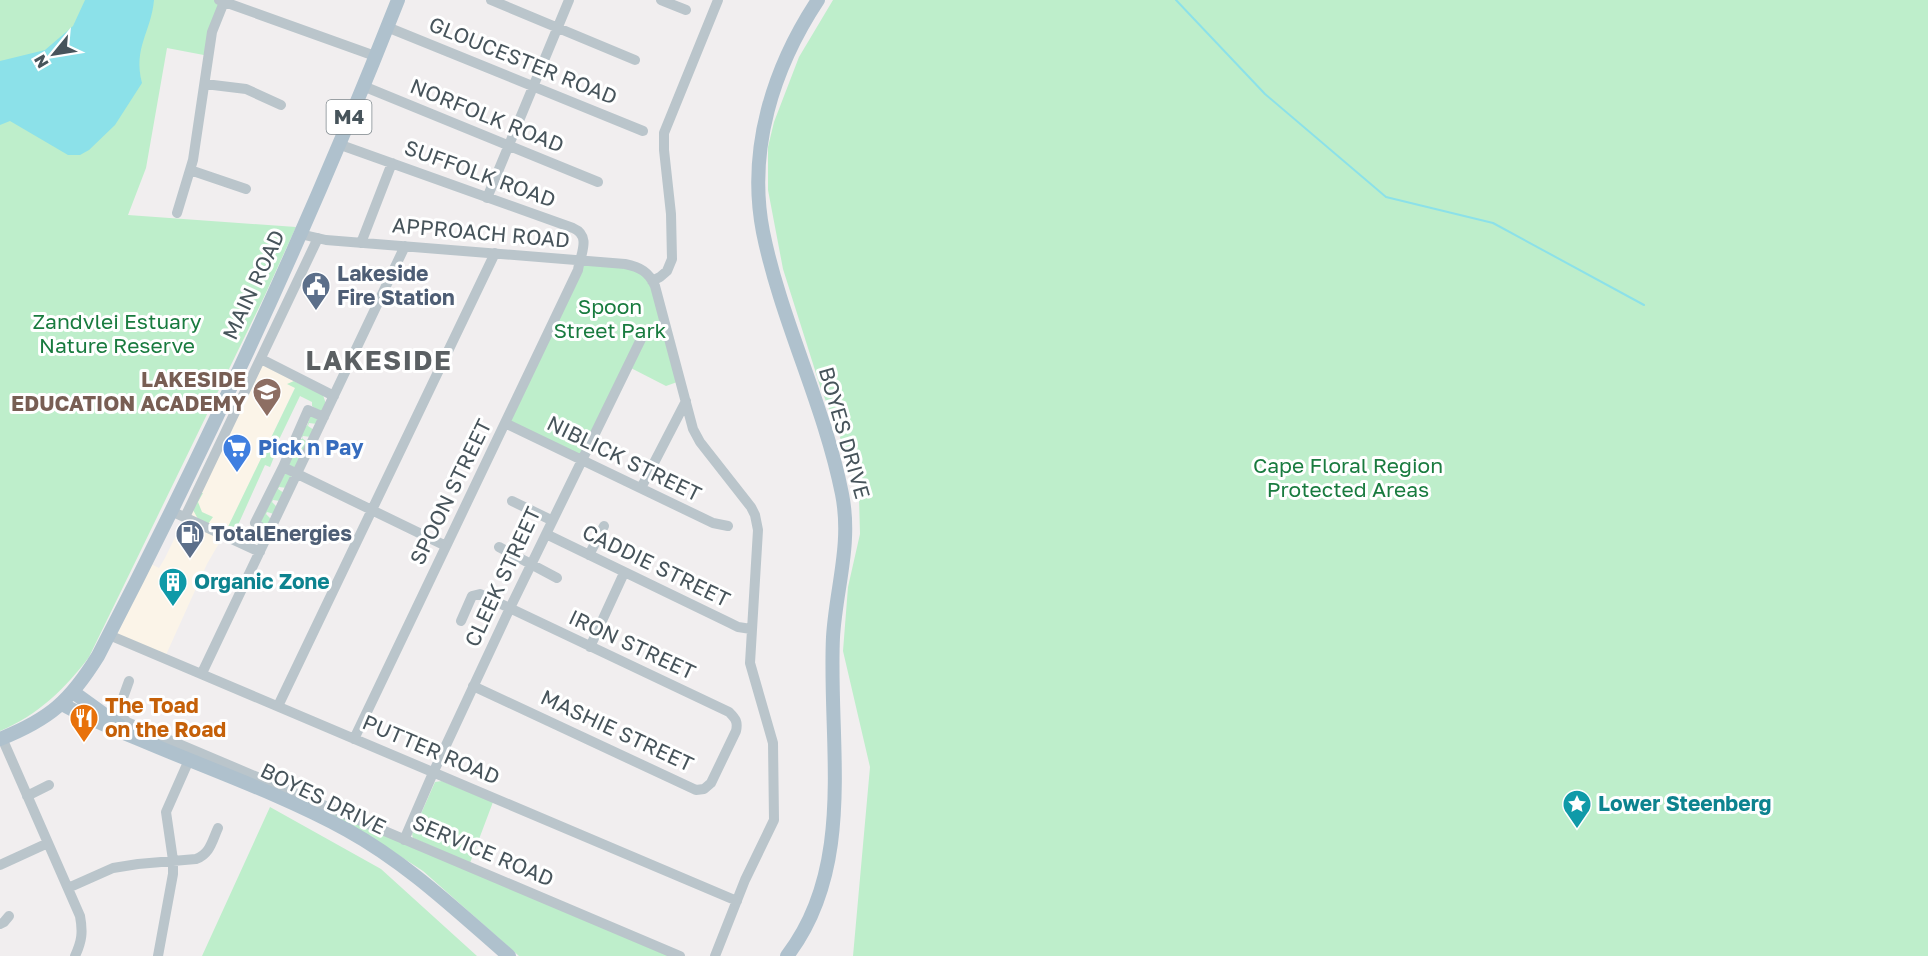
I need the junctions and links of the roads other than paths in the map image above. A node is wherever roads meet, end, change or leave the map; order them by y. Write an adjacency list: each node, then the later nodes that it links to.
1 (398, 0): 9 (main road, MAIN ROAD / M4)
2 (491, 0): 10 (street)
3 (569, 0): 10 (street)
4 (661, 0): 8 (street)
5 (718, 0): 32 (street)
6 (818, 0): 93 (main road, BOYES DRIVE)
7 (222, 1): 11 (street); 13 (street)
8 (686, 10)
9 (387, 27): 11 (main road, MAIN ROAD / M4); 15 (street, GLOUCESTER ROAD)
10 (557, 28): 12 (street); 15 (street)
11 (375, 56): 14 (main road, MAIN ROAD / M4)
12 (634, 60)
13 (205, 84): 16 (street); 21 (street)
14 (363, 86): 18 (main road, MAIN ROAD / M4); 19 (street, NORFOLK ROAD)
15 (533, 87): 17 (street, GLOUCESTER ROAD); 19 (street)
16 (281, 105)
17 (643, 131)
18 (338, 144): 20 (street, SUFFOLK ROAD); 26 (main road, MAIN ROAD / M4)
19 (509, 146): 22 (street, NORFOLK ROAD); 24 (street)
20 (392, 163): 24 (street, SUFFOLK ROAD); 28 (street)
21 (190, 170): 23 (street); 25 (street)
22 (598, 182)
23 (246, 189)
24 (488, 198): 31 (street, SUFFOLK ROAD)
25 (177, 213)
26 (300, 234): 27 (street, APPROACH ROAD); 33 (main road, MAIN ROAD / M4)
27 (318, 238): 28 (street, APPROACH ROAD); 34 (street)
28 (361, 243): 29 (street, APPROACH ROAD)
29 (405, 246): 30 (street, APPROACH ROAD); 37 (street)
30 (495, 254): 31 (street, APPROACH ROAD); 45 (street)
31 (579, 260): 32 (street, APPROACH ROAD); 40 (street, SPOON STREET)
32 (652, 281): 38 (street)
33 (276, 289): 34 (street); 46 (main road, MAIN ROAD / M4)
34 (291, 296): 36 (street)
35 (642, 334): 41 (street, CLEEK STREET)
36 (261, 359): 37 (street); 47 (street)
37 (334, 396): 39 (street)
38 (686, 401): 43 (street); 62 (street)
39 (320, 415): 42 (street); 42 (street)
40 (505, 423): 41 (street, NIBLICK STREET); 53 (street, SPOON STREET)
41 (581, 459): 43 (street, NIBLICK STREET); 48 (street, CLEEK STREET)
42 (289, 470): 45 (street); 51 (street); 51 (street)
43 (641, 488): 50 (street, NIBLICK STREET)
44 (512, 501): 48 (street)
45 (372, 510): 53 (street); 70 (street)
46 (171, 511): 47 (street); 63 (main road, MAIN ROAD / M4)
47 (185, 518): 55 (street)
48 (551, 520): 52 (street, CLEEK STREET)
49 (604, 526): 56 (street)
50 (728, 526)
51 (264, 530): 55 (street)
52 (546, 534): 56 (street, CADDIE STREET); 57 (street, CLEEK STREET)
53 (446, 546): 74 (street, SPOON STREET)
54 (499, 547): 57 (street)
55 (260, 552): 65 (street)
56 (589, 555): 58 (street, CADDIE STREET)
57 (531, 564): 59 (street); 60 (street, CLEEK STREET)
58 (624, 573): 62 (street, CADDIE STREET); 64 (street)
59 (557, 578)
60 (510, 608): 61 (street, IRON STREET); 64 (street, IRON STREET); 67 (street, CLEEK STREET)
61 (461, 621)
62 (751, 628): 85 (street)
63 (109, 635): 65 (street, PUTTER ROAD); 68 (main road, MAIN ROAD / M4)
64 (590, 647): 71 (street, IRON STREET)
65 (202, 673): 70 (street, PUTTER ROAD)
66 (129, 681): 72 (street, SERVICE ROAD)
67 (473, 686): 71 (street, MASHIE STREET); 76 (street, CLEEK STREET)
68 (73, 692): 69 (main road, MAIN ROAD / M4); 72 (main road, BOYES DRIVE)
69 (62, 704): 72 (main road, BOYES DRIVE); 73 (main road, MAIN ROAD / M4)
70 (278, 706): 74 (street, PUTTER ROAD)
71 (736, 719)
72 (133, 733): 75 (main road, BOYES DRIVE); 80 (street, SERVICE ROAD)
73 (1, 739): 78 (street)
74 (354, 739): 76 (street, PUTTER ROAD)
75 (189, 760): 82 (street); 90 (main road, BOYES DRIVE)
76 (433, 772): 80 (street, CLEEK STREET); 85 (street, PUTTER ROAD)
77 (49, 785): 78 (street)
78 (27, 796): 81 (street)
79 (218, 828): 82 (street)
80 (404, 840): 91 (street, SERVICE ROAD)
81 (48, 843): 83 (street); 84 (street)
82 (173, 860): 84 (street); 89 (street)
83 (0, 865)
84 (68, 888): 88 (street)
85 (737, 901): 92 (street)
86 (9, 915): 87 (street)
87 (0, 924)
88 (75, 956)
89 (158, 956)
90 (509, 956)
91 (680, 956)
92 (715, 956)
93 (787, 956)

